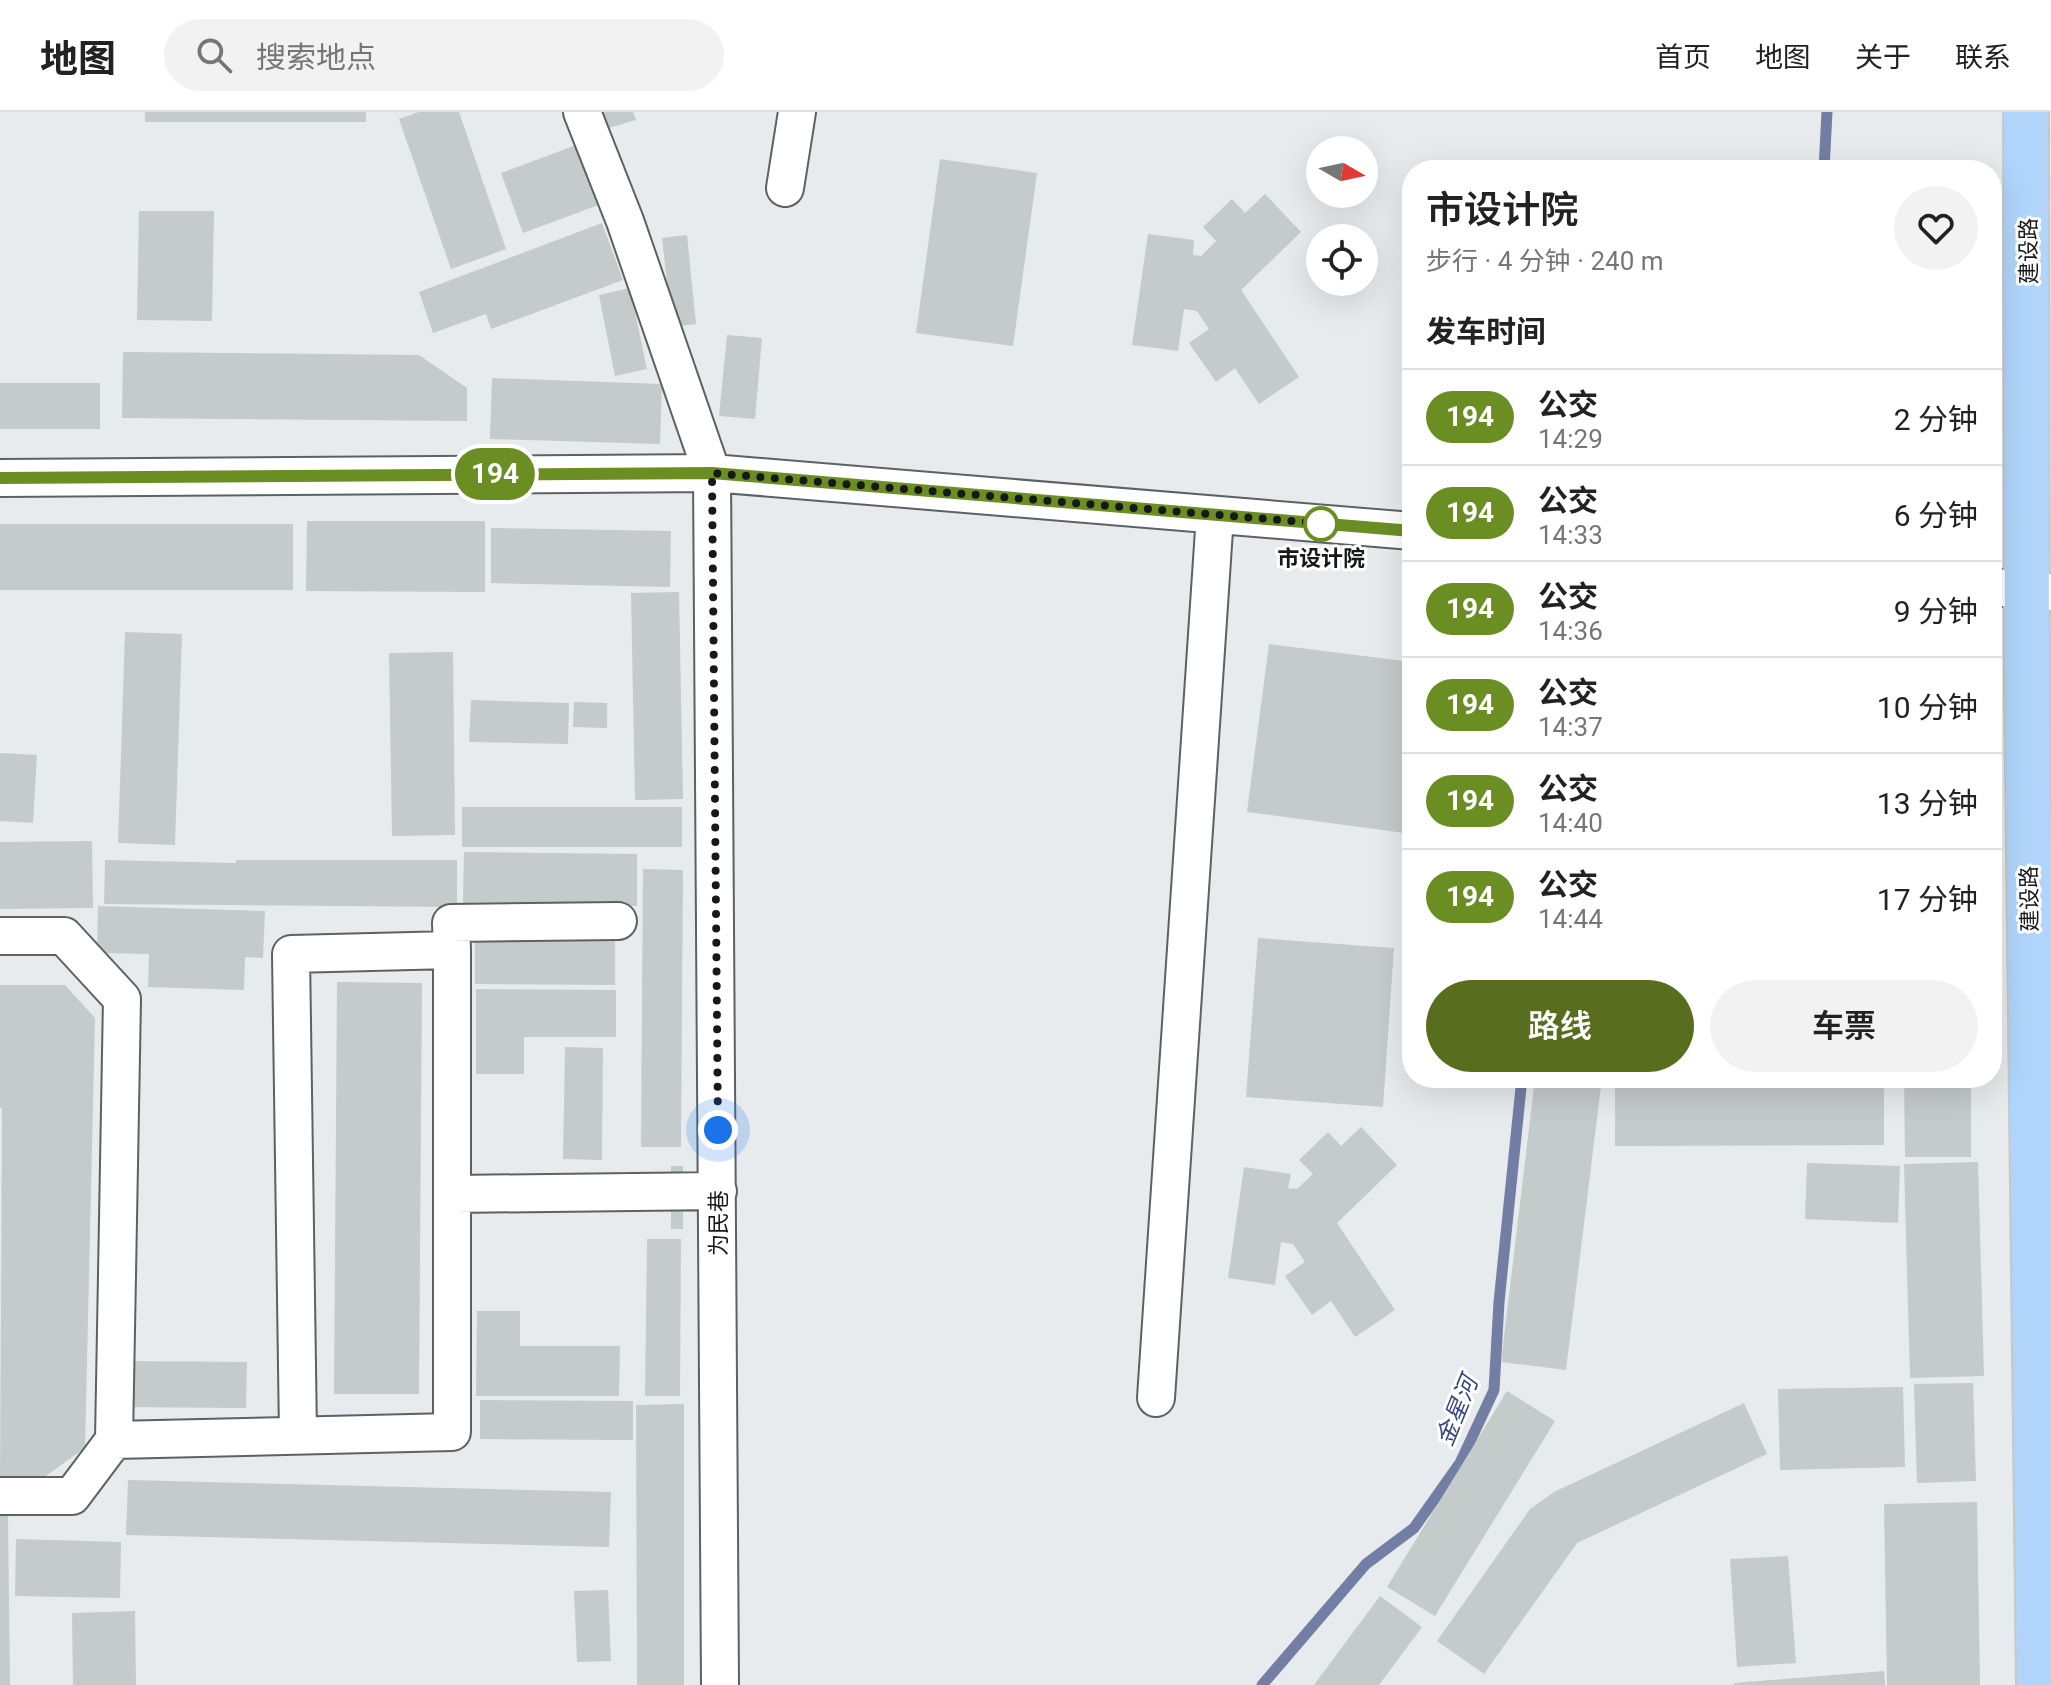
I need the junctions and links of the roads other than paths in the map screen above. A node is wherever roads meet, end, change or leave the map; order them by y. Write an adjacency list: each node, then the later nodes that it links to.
1 (582, 112): 6 (street, 为民巷)
2 (797, 112): 4 (street)
3 (2026, 112): 5 (main road, 建设路)
4 (785, 188)
5 (2039, 337): 10 (main road, 建设路)
6 (712, 473): 7 (street); 8 (street); 14 (street, 为民巷)
7 (0, 478)
8 (1215, 515): 9 (street); 16 (street)
9 (1402, 530)
10 (2023, 590): 21 (main road, 建设路)
11 (618, 921): 13 (street)
12 (0, 936): 18 (street)
13 (452, 950): 15 (street); 17 (street)
14 (718, 1191): 15 (street); 20 (street, 为民巷)
15 (454, 1194): 17 (street)
16 (1156, 1398)
17 (298, 1435): 18 (street)
18 (114, 1440): 19 (street)
19 (0, 1496)
20 (720, 1685)
21 (2039, 1685)

